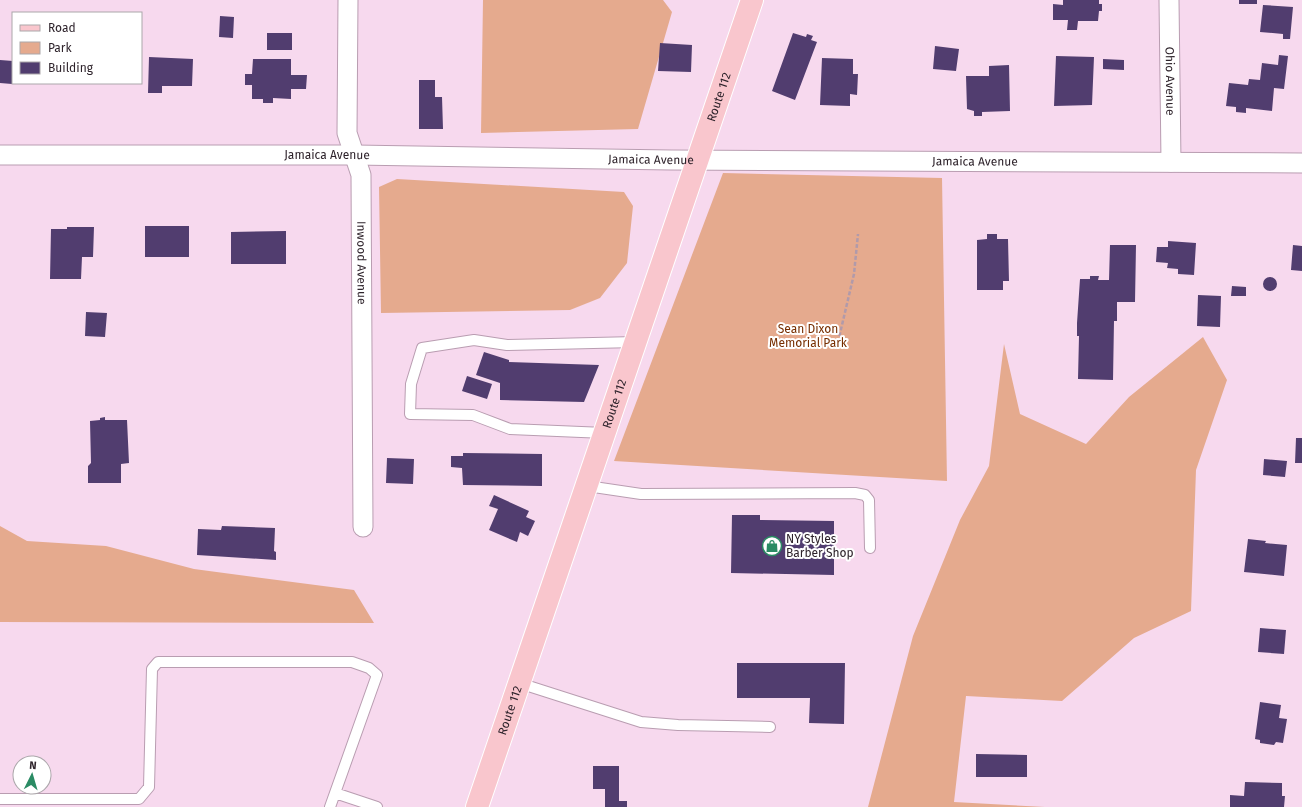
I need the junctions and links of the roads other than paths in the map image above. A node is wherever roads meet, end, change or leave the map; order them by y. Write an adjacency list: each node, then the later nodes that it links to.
1 (348, 0): 5 (street, Inwood Avenue)
2 (752, 0): 6 (main road, Route 112)
3 (1169, 0): 7 (street, Ohio Avenue)
4 (0, 154): 5 (street, Jamaica Avenue)
5 (355, 155): 6 (street, Jamaica Avenue); 12 (street, Inwood Avenue)
6 (698, 159): 7 (street, Jamaica Avenue); 9 (main road, Route 112)
7 (1171, 162): 8 (street, Jamaica Avenue)
8 (1302, 163)
9 (636, 342): 10 (main road, Route 112); 10 (lane)
10 (605, 434): 11 (main road, Route 112)
11 (587, 486): 13 (lane); 14 (main road, Route 112)
12 (363, 527)
13 (870, 548)
14 (519, 683): 15 (lane); 21 (main road, Route 112)
15 (770, 727)
16 (335, 793): 18 (lane); 19 (lane); 20 (lane)
17 (0, 799): 18 (lane)
18 (107, 803)
19 (330, 807)
20 (376, 807)
21 (477, 807)

